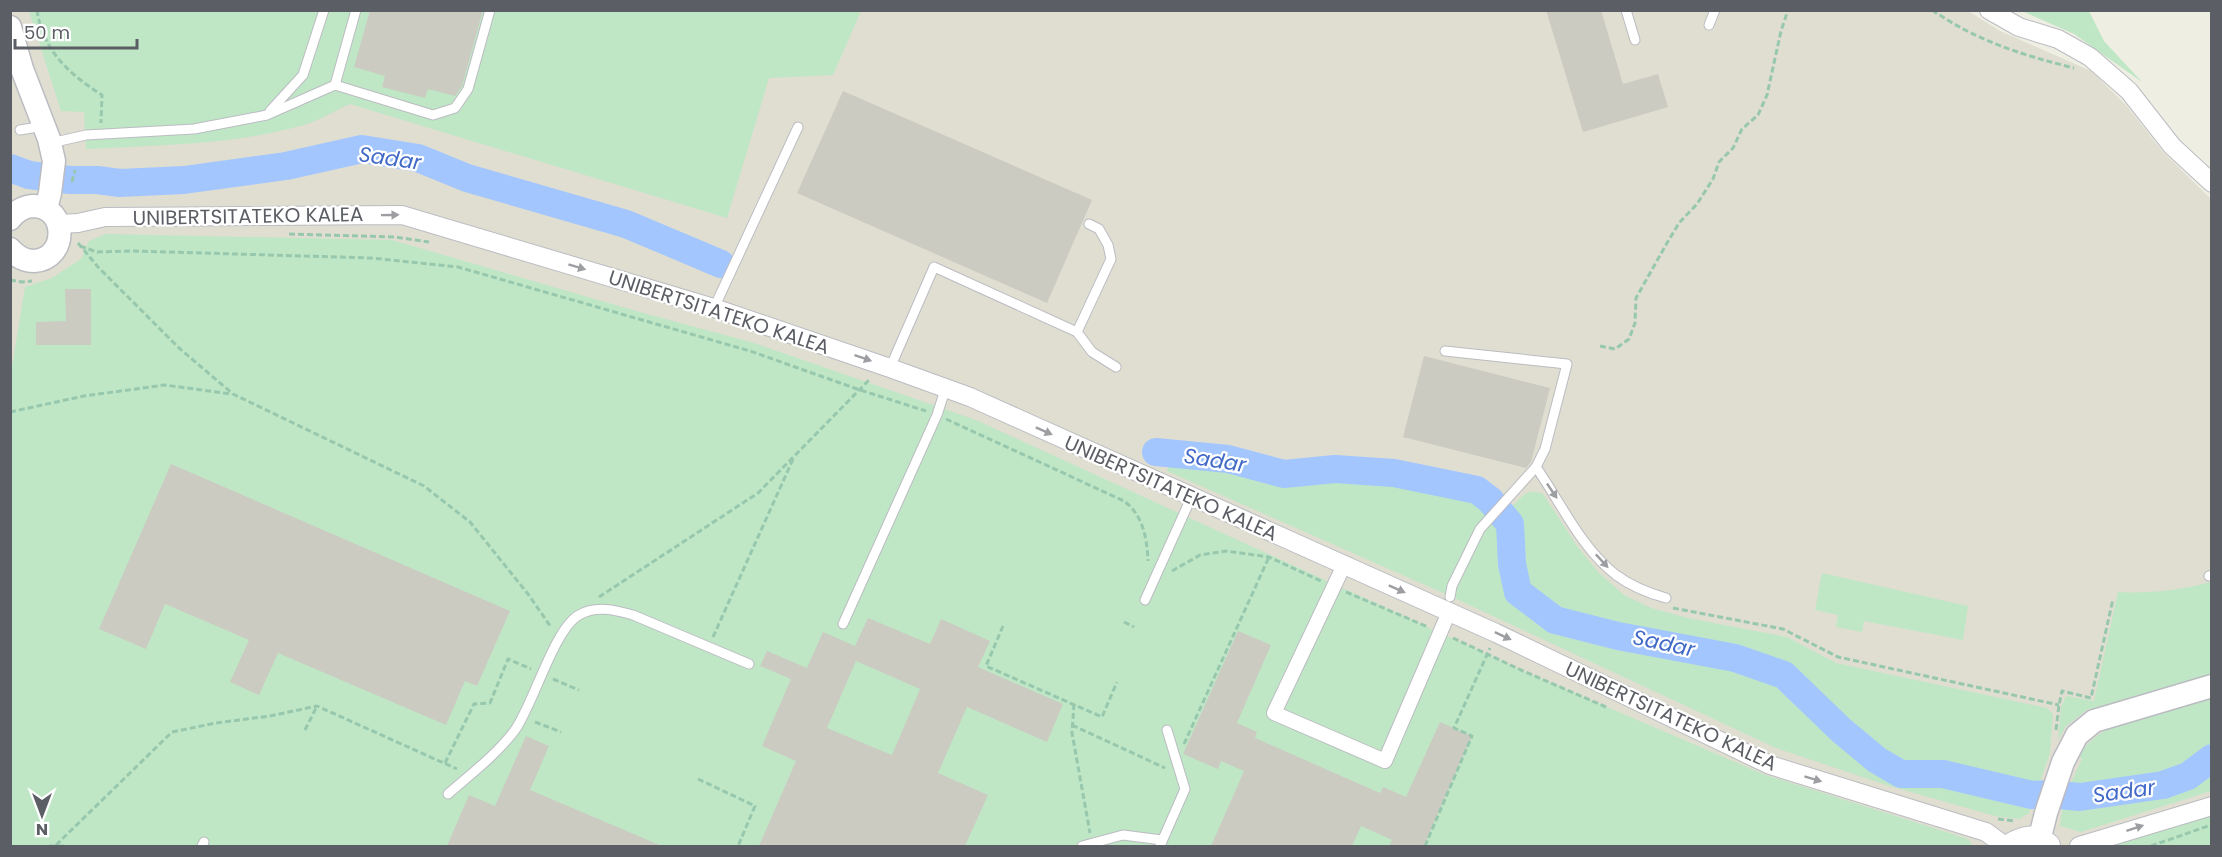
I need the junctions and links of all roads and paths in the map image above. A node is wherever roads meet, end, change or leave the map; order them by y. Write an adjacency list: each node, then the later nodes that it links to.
1 (37, 10): 18 (path)
2 (324, 10): 15 (lane)
3 (356, 10): 14 (lane)
4 (490, 10): 14 (lane)
5 (1626, 10): 12 (lane)
6 (1715, 10): 10 (lane)
7 (1788, 10): 31 (path)
8 (1932, 10): 13 (path)
9 (1989, 10): 20 (street)
10 (1709, 25)
11 (10, 27): 19 (street)
12 (1635, 40)
13 (2076, 69)
14 (335, 85): 15 (lane)
15 (267, 115): 18 (lane)
16 (798, 127): 29 (lane)
17 (20, 130): 19 (lane)
18 (100, 134): 19 (lane)
19 (50, 143): 21 (street)
20 (2211, 183)
21 (52, 209): 22 (street); 28 (street); 29 (street, UNIBERTSITATEKO KALEA, one-way to 29)
22 (10, 219)
23 (1089, 224): 30 (lane)
24 (288, 234): 26 (path, UNIBERTSITATEKO KALEA)
25 (84, 240): 27 (path)
26 (431, 242)
27 (79, 246): 36 (path); 37 (path)
28 (14, 259)
29 (714, 308): 34 (street, UNIBERTSITATEKO KALEA, one-way to 34)
30 (1077, 332): 33 (lane); 34 (lane)
31 (1600, 346)
32 (1445, 351): 41 (lane)
33 (1116, 367)
34 (882, 370): 35 (street, UNIBERTSITATEKO KALEA); 36 (path)
35 (946, 387): 39 (lane); 42 (street, UNIBERTSITATEKO KALEA, one-way to 42)
36 (860, 390): 39 (path); 40 (path)
37 (233, 394): 38 (path); 58 (path)
38 (10, 412)
39 (937, 415): 46 (path); 53 (lane)
40 (796, 454): 51 (path); 59 (path)
41 (1536, 467): 49 (lane, one-way to 49); 50 (lane)
42 (1191, 498): 44 (street, UNIBERTSITATEKO KALEA); 46 (lane)
43 (1269, 557): 45 (path); 46 (path); 74 (path)
44 (1344, 565): 45 (street); 50 (street, UNIBERTSITATEKO KALEA, one-way to 50)
45 (1334, 587): 56 (path); 56 (street)
46 (1149, 589): 48 (lane)
47 (2113, 599): 66 (path)
48 (1145, 600)
49 (1664, 602): 66 (path)
50 (1449, 605): 56 (street); 57 (street, UNIBERTSITATEKO KALEA)
51 (579, 615): 58 (lane); 59 (lane)
52 (1124, 622): 55 (path)
53 (843, 624)
54 (1003, 626): 65 (path)
55 (1134, 627)
56 (1441, 632): 60 (path)
57 (1496, 633): 60 (path); 90 (street, UNIBERTSITATEKO KALEA, one-way to 90)
58 (559, 639): 68 (lane)
59 (708, 647): 62 (lane)
60 (1487, 655): 89 (path)
61 (508, 658): 75 (path)
62 (749, 664)
63 (1117, 682): 65 (path)
64 (2211, 686): 83 (street)
65 (1074, 704): 69 (path)
66 (2059, 705): 73 (path)
67 (317, 706): 70 (path); 75 (path); 84 (path)
68 (523, 717): 72 (path); 76 (lane)
69 (1071, 725): 77 (path); 85 (path)
70 (304, 730)
71 (1167, 730): 74 (lane)
72 (561, 732)
73 (2055, 740)
74 (1176, 761): 77 (lane)
75 (444, 764): 76 (path)
76 (469, 775): 79 (lane)
77 (1181, 775): 82 (lane)
78 (698, 779): 88 (path)
79 (448, 794)
80 (2211, 806): 92 (street, one-way to 80)
81 (2211, 825): 93 (path)
82 (1161, 843): 85 (lane)
83 (2043, 844): 91 (main road)
84 (56, 845): 86 (path); 87 (path)
85 (1087, 845)
86 (49, 846)
87 (66, 846)
88 (738, 846)
89 (1425, 846)
90 (2005, 846)
91 (2012, 846)
92 (2079, 846)
93 (2151, 846)

